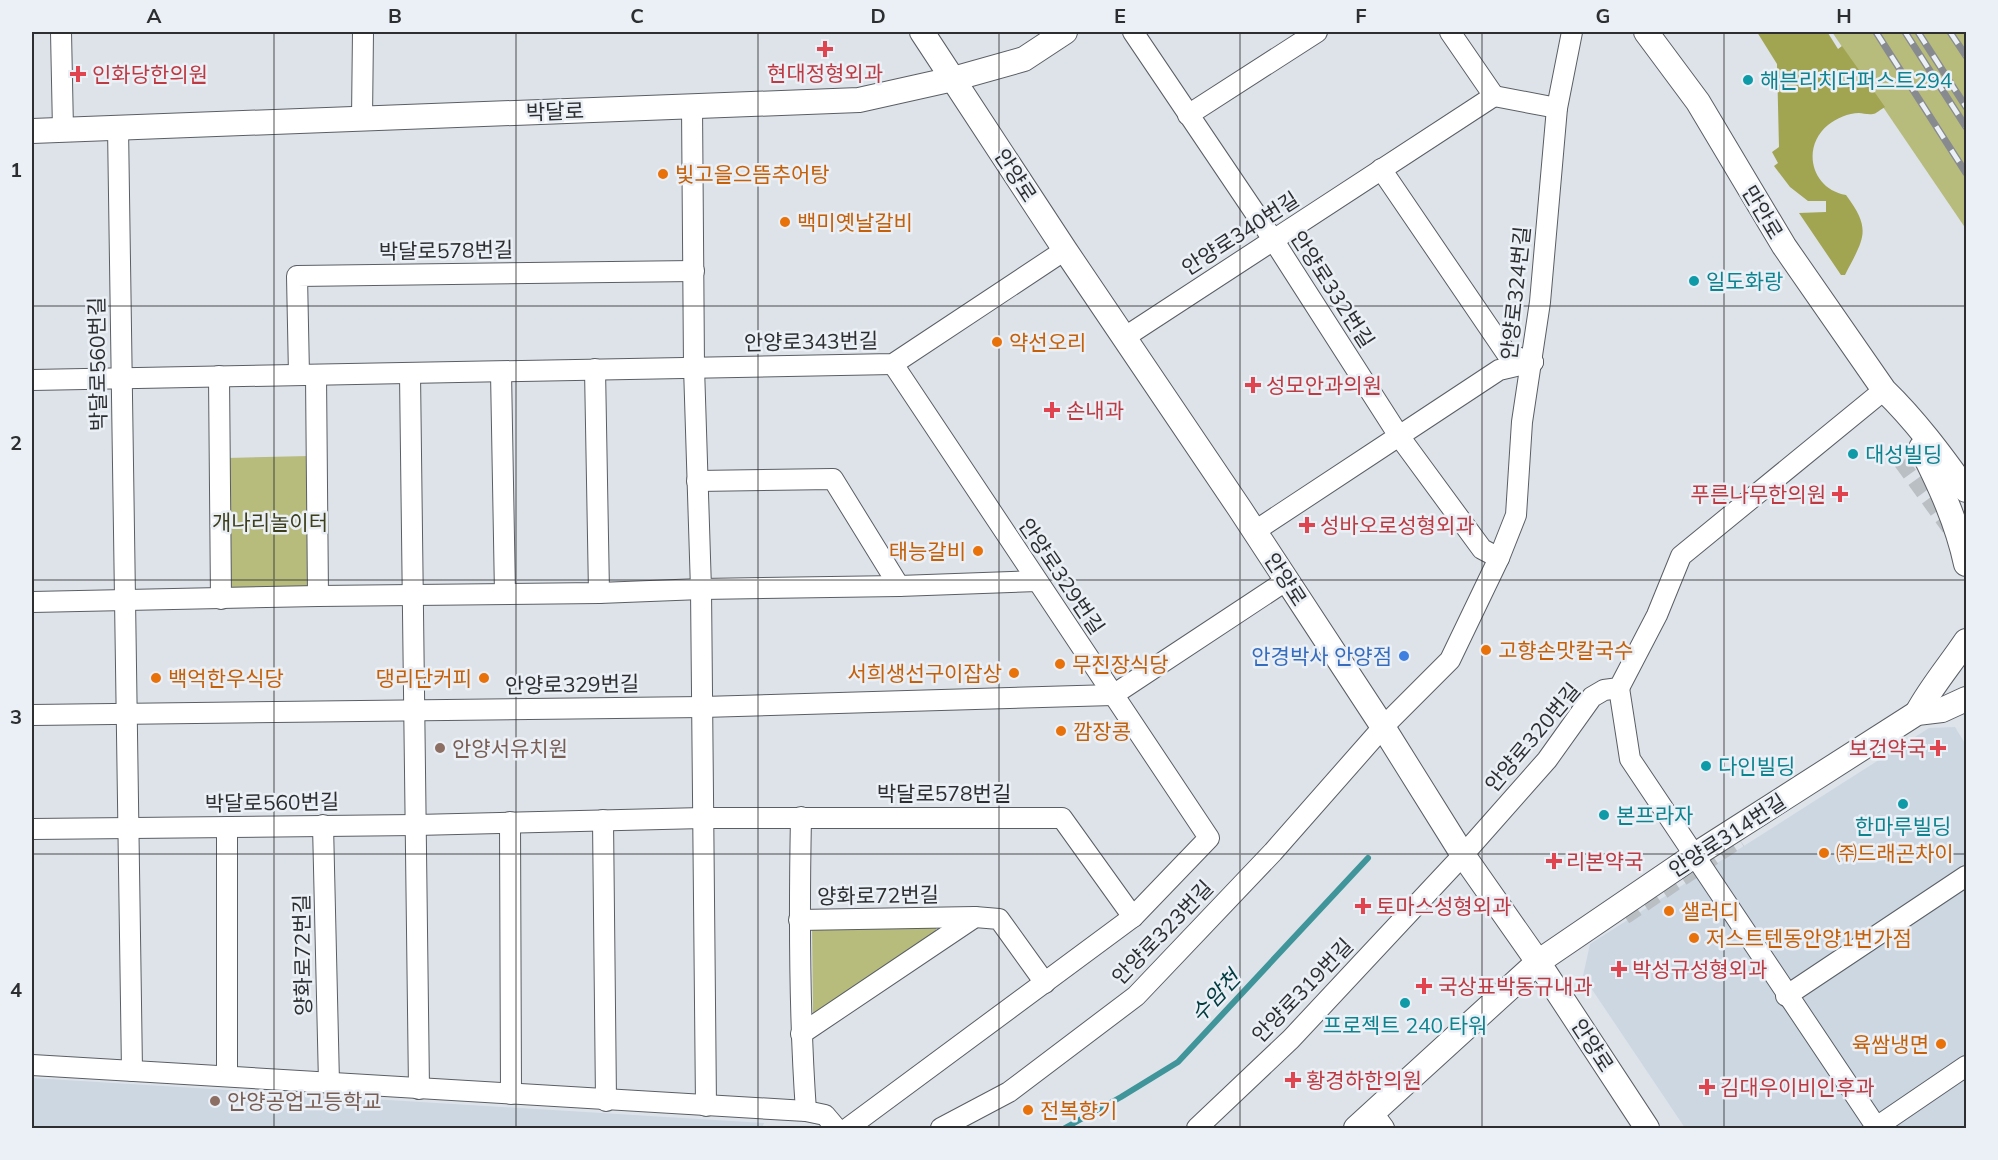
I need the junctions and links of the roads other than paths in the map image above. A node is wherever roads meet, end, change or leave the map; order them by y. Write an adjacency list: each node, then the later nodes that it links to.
1 (61, 32): 17 (street)
2 (363, 32): 15 (street)
3 (922, 32): 10 (street, 안양로)
4 (1065, 32): 10 (street, 박달로)
5 (1133, 32): 14 (street, 안양로332번길)
6 (1317, 32): 14 (street)
7 (1450, 32): 11 (street)
8 (1572, 32): 13 (street, 안양로324번길)
9 (1646, 32): 34 (street, 만안로)
10 (953, 79): 12 (street, 박달로); 21 (street, 안양로)
11 (1494, 96): 13 (street); 19 (street, 안양로340번길)
12 (692, 106): 15 (street, 박달로); 22 (street)
13 (1557, 108): 24 (street, 안양로324번길)
14 (1188, 115): 20 (street, 안양로332번길)
15 (362, 118): 16 (street, 박달로)
16 (118, 127): 17 (street, 박달로); 32 (street, 박달로560번길)
17 (63, 130): 18 (street, 박달로)
18 (32, 131)
19 (1381, 169): 20 (street, 안양로340번길); 24 (street)
20 (1274, 241): 23 (street, 안양로340번길); 35 (street, 안양로332번길)
21 (1065, 250): 23 (street, 안양로); 25 (street, 안양로343번길)
22 (694, 271): 26 (street); 30 (street, 박달로578번길)
23 (1125, 337): 38 (street, 안양로)
24 (1533, 362): 35 (street); 39 (street, 안양로324번길)
25 (893, 364): 26 (street, 안양로343번길); 42 (street, 안양로329번길)
26 (694, 367): 27 (street, 안양로343번길); 36 (street)
27 (595, 369): 28 (street, 안양로343번길); 45 (street)
28 (501, 372): 29 (street, 안양로343번길); 46 (street)
29 (410, 374): 30 (street, 안양로343번길); 47 (street)
30 (307, 375): 31 (street, 안양로343번길); 48 (street)
31 (219, 376): 32 (street, 안양로343번길); 49 (street)
32 (121, 378): 33 (street, 안양로343번길); 50 (street, 박달로560번길)
33 (32, 380)
34 (1892, 398): 37 (street, 만안로); 40 (street); 53 (street)
35 (1399, 436): 38 (street); 39 (street)
36 (697, 481): 43 (street); 44 (street)
37 (1966, 490)
38 (1255, 531): 41 (street, 안양로)
39 (1499, 558): 61 (street, 안양로324번길)
40 (1966, 564)
41 (1287, 580): 54 (street); 61 (street, 안양로)
42 (1037, 581): 43 (street); 54 (street, 안양로329번길)
43 (899, 586): 44 (street)
44 (701, 589): 45 (street); 56 (street)
45 (599, 593): 46 (street)
46 (505, 594): 47 (street)
47 (412, 595): 48 (street); 57 (street)
48 (318, 596): 49 (street)
49 (220, 599): 50 (street)
50 (124, 601): 51 (street); 59 (street, 박달로560번길)
51 (32, 602)
52 (1966, 641): 58 (street)
53 (1619, 688): 71 (street, 안양로320번길); 72 (street)
54 (1113, 695): 56 (street, 안양로329번길); 75 (street)
55 (1966, 699): 58 (street)
56 (703, 707): 57 (street, 안양로329번길); 63 (street)
57 (413, 709): 59 (street, 안양로329번길); 67 (street)
58 (1917, 713): 72 (street, 안양로314번길)
59 (126, 714): 60 (street, 안양로329번길); 68 (street, 박달로560번길)
60 (32, 716)
61 (1383, 727): 71 (street, 안양로); 94 (street, 안양로323번길)
62 (801, 817): 63 (street, 박달로578번길); 75 (street, 박달로578번길); 76 (street)
63 (703, 818): 64 (street, 박달로578번길); 89 (street)
64 (603, 820): 65 (street, 박달로578번길); 88 (street)
65 (510, 822): 67 (street, 박달로578번길); 87 (street)
66 (323, 825): 67 (street, 박달로560번길); 69 (street, 박달로560번길); 85 (street, 양화로72번길)
67 (416, 825): 86 (street)
68 (128, 827): 69 (street, 박달로560번길); 70 (street, 박달로560번길); 83 (street, 박달로560번길)
69 (227, 827): 84 (street)
70 (32, 829)
71 (1463, 855): 77 (street, 안양로); 95 (street, 안양로319번길)
72 (1695, 855): 77 (street, 안양로314번길); 79 (street)
73 (1966, 876): 79 (street)
74 (975, 917): 76 (street, 양화로72번길); 78 (street, 양화로72번길); 80 (street)
75 (1133, 917): 78 (street)
76 (799, 920): 80 (street, 양화로72번길)
77 (1538, 962): 91 (street, 안양로314번길); 96 (street, 안양로)
78 (1045, 983): 93 (street)
79 (1786, 996): 97 (street)
80 (801, 1034): 90 (street, 양화로72번길)
81 (32, 1065): 83 (street)
82 (1966, 1066): 97 (street)
83 (132, 1071): 84 (street)
84 (227, 1076): 85 (street)
85 (329, 1083): 86 (street)
86 (419, 1089): 87 (street)
87 (511, 1094): 88 (street)
88 (606, 1101): 89 (street)
89 (706, 1106): 90 (street)
90 (806, 1111): 92 (street)
91 (1371, 1123)
92 (836, 1128)
93 (848, 1128)
94 (941, 1128)
95 (1197, 1128)
96 (1647, 1128)
97 (1876, 1128)

